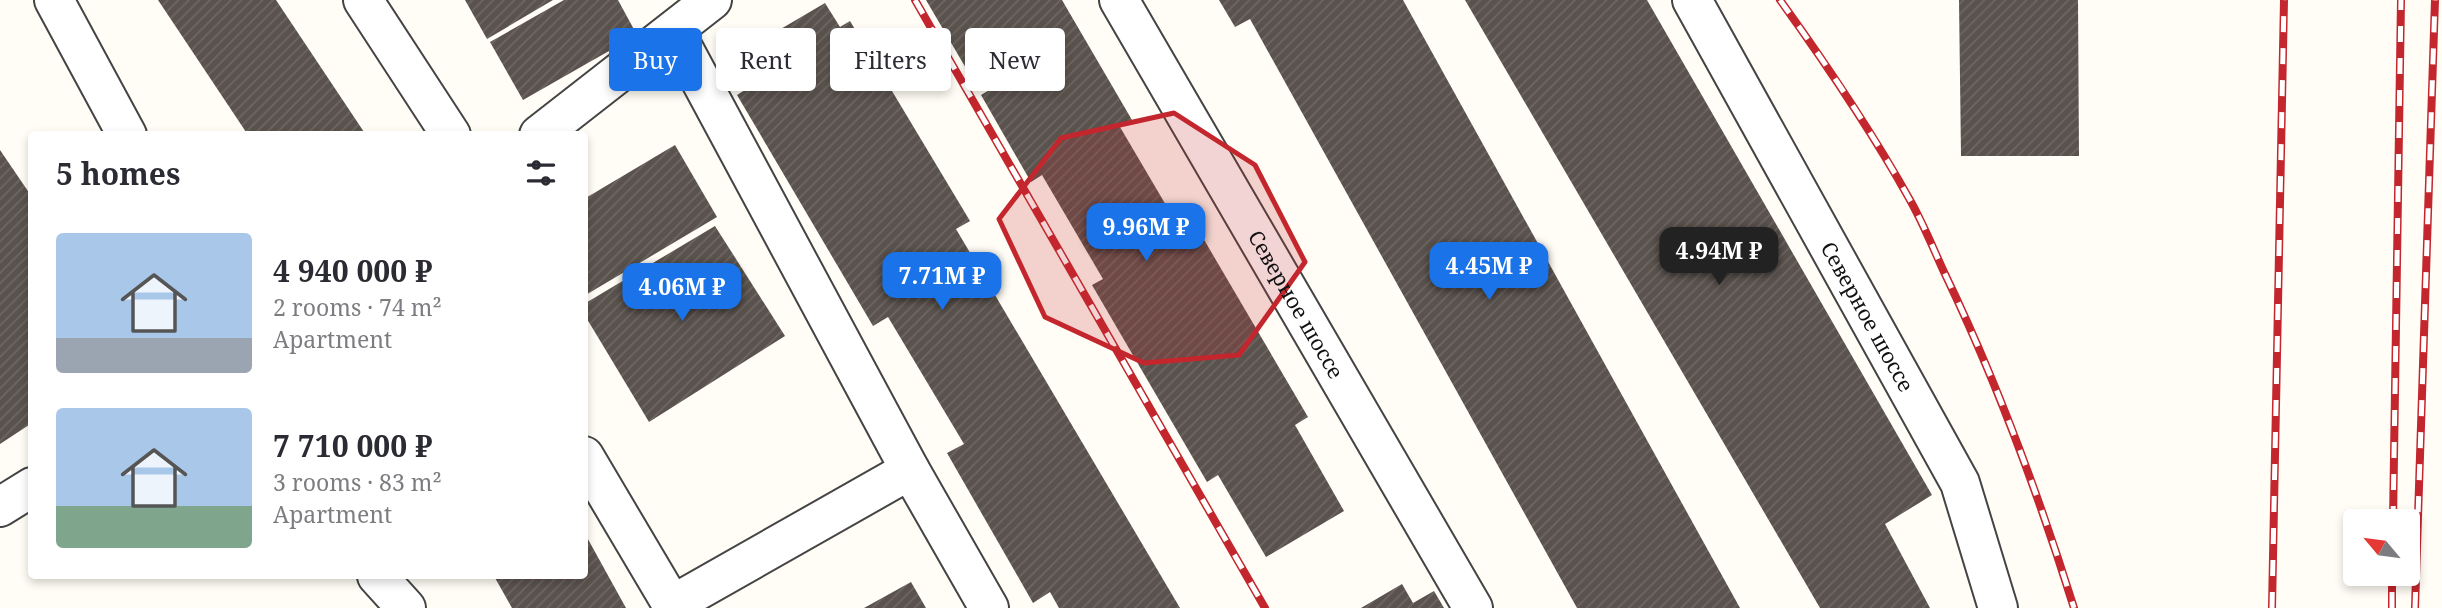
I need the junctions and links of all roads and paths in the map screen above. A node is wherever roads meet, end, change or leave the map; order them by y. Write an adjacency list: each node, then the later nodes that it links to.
1 (54, 0): 9 (lane)
2 (363, 0): 10 (lane)
3 (712, 0): 6 (lane)
4 (1119, 0): 20 (lane, Северное шоссе)
5 (1692, 0): 21 (lane, Северное шоссе)
6 (678, 28)
7 (609, 81): 11 (lane)
8 (702, 83): 13 (lane)
9 (125, 131)
10 (448, 131)
11 (544, 131)
12 (588, 463): 17 (lane)
13 (910, 470): 17 (lane); 19 (lane)
14 (28, 490): 15 (lane)
15 (0, 507)
16 (380, 579): 18 (lane)
17 (673, 606)
18 (406, 608)
19 (989, 608)
20 (1473, 608)
21 (1998, 608)

